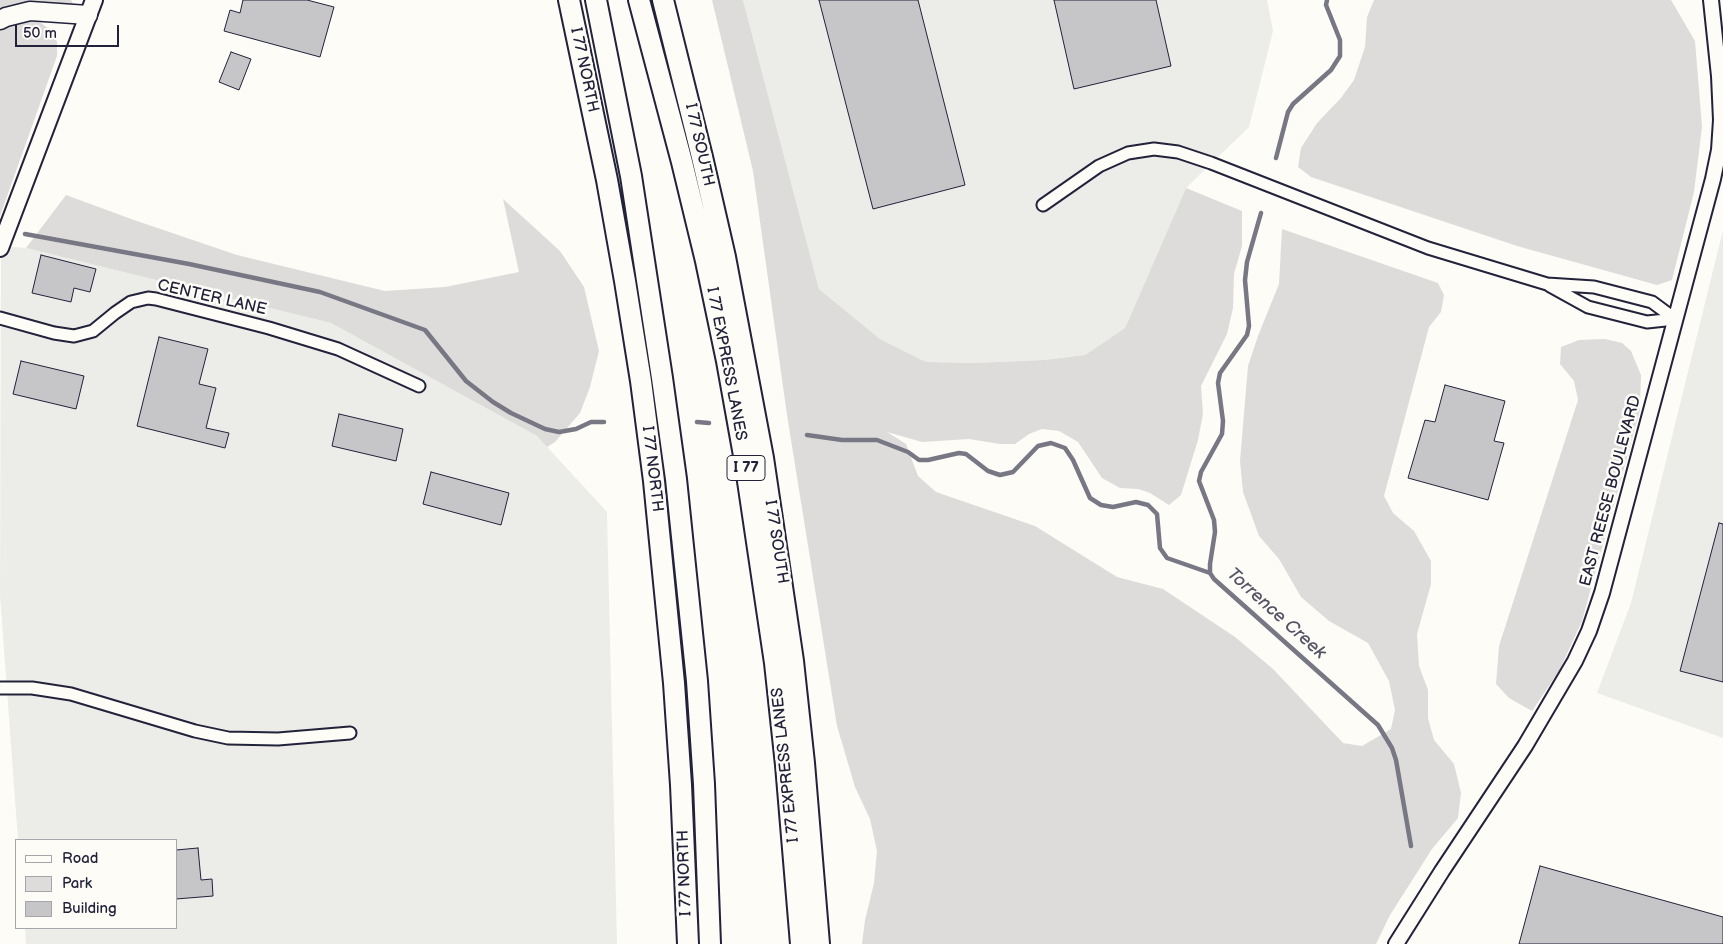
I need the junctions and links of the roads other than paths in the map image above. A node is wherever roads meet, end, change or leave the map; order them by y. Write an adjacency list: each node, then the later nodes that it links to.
1 (78, 0): 7 (main road)
2 (569, 0): 17 (highway, I 77 NORTH)
3 (596, 0): 18 (highway)
4 (639, 0): 19 (highway, I 77 EXPRESS LANES / I 77)
5 (663, 0): 20 (highway, I 77 SOUTH / I 77)
6 (1711, 0): 13 (street, EAST REESE BOULEVARD)
7 (91, 7): 8 (main road); 10 (main road)
8 (0, 20)
9 (1043, 205): 11 (street)
10 (0, 248)
11 (1547, 284): 13 (street); 13 (street)
12 (0, 318): 14 (street, CENTER LANE)
13 (1675, 319): 21 (street, EAST REESE BOULEVARD)
14 (419, 386)
15 (0, 688): 16 (street)
16 (350, 733)
17 (688, 944)
18 (710, 944)
19 (801, 944)
20 (819, 944)
21 (1396, 944)

